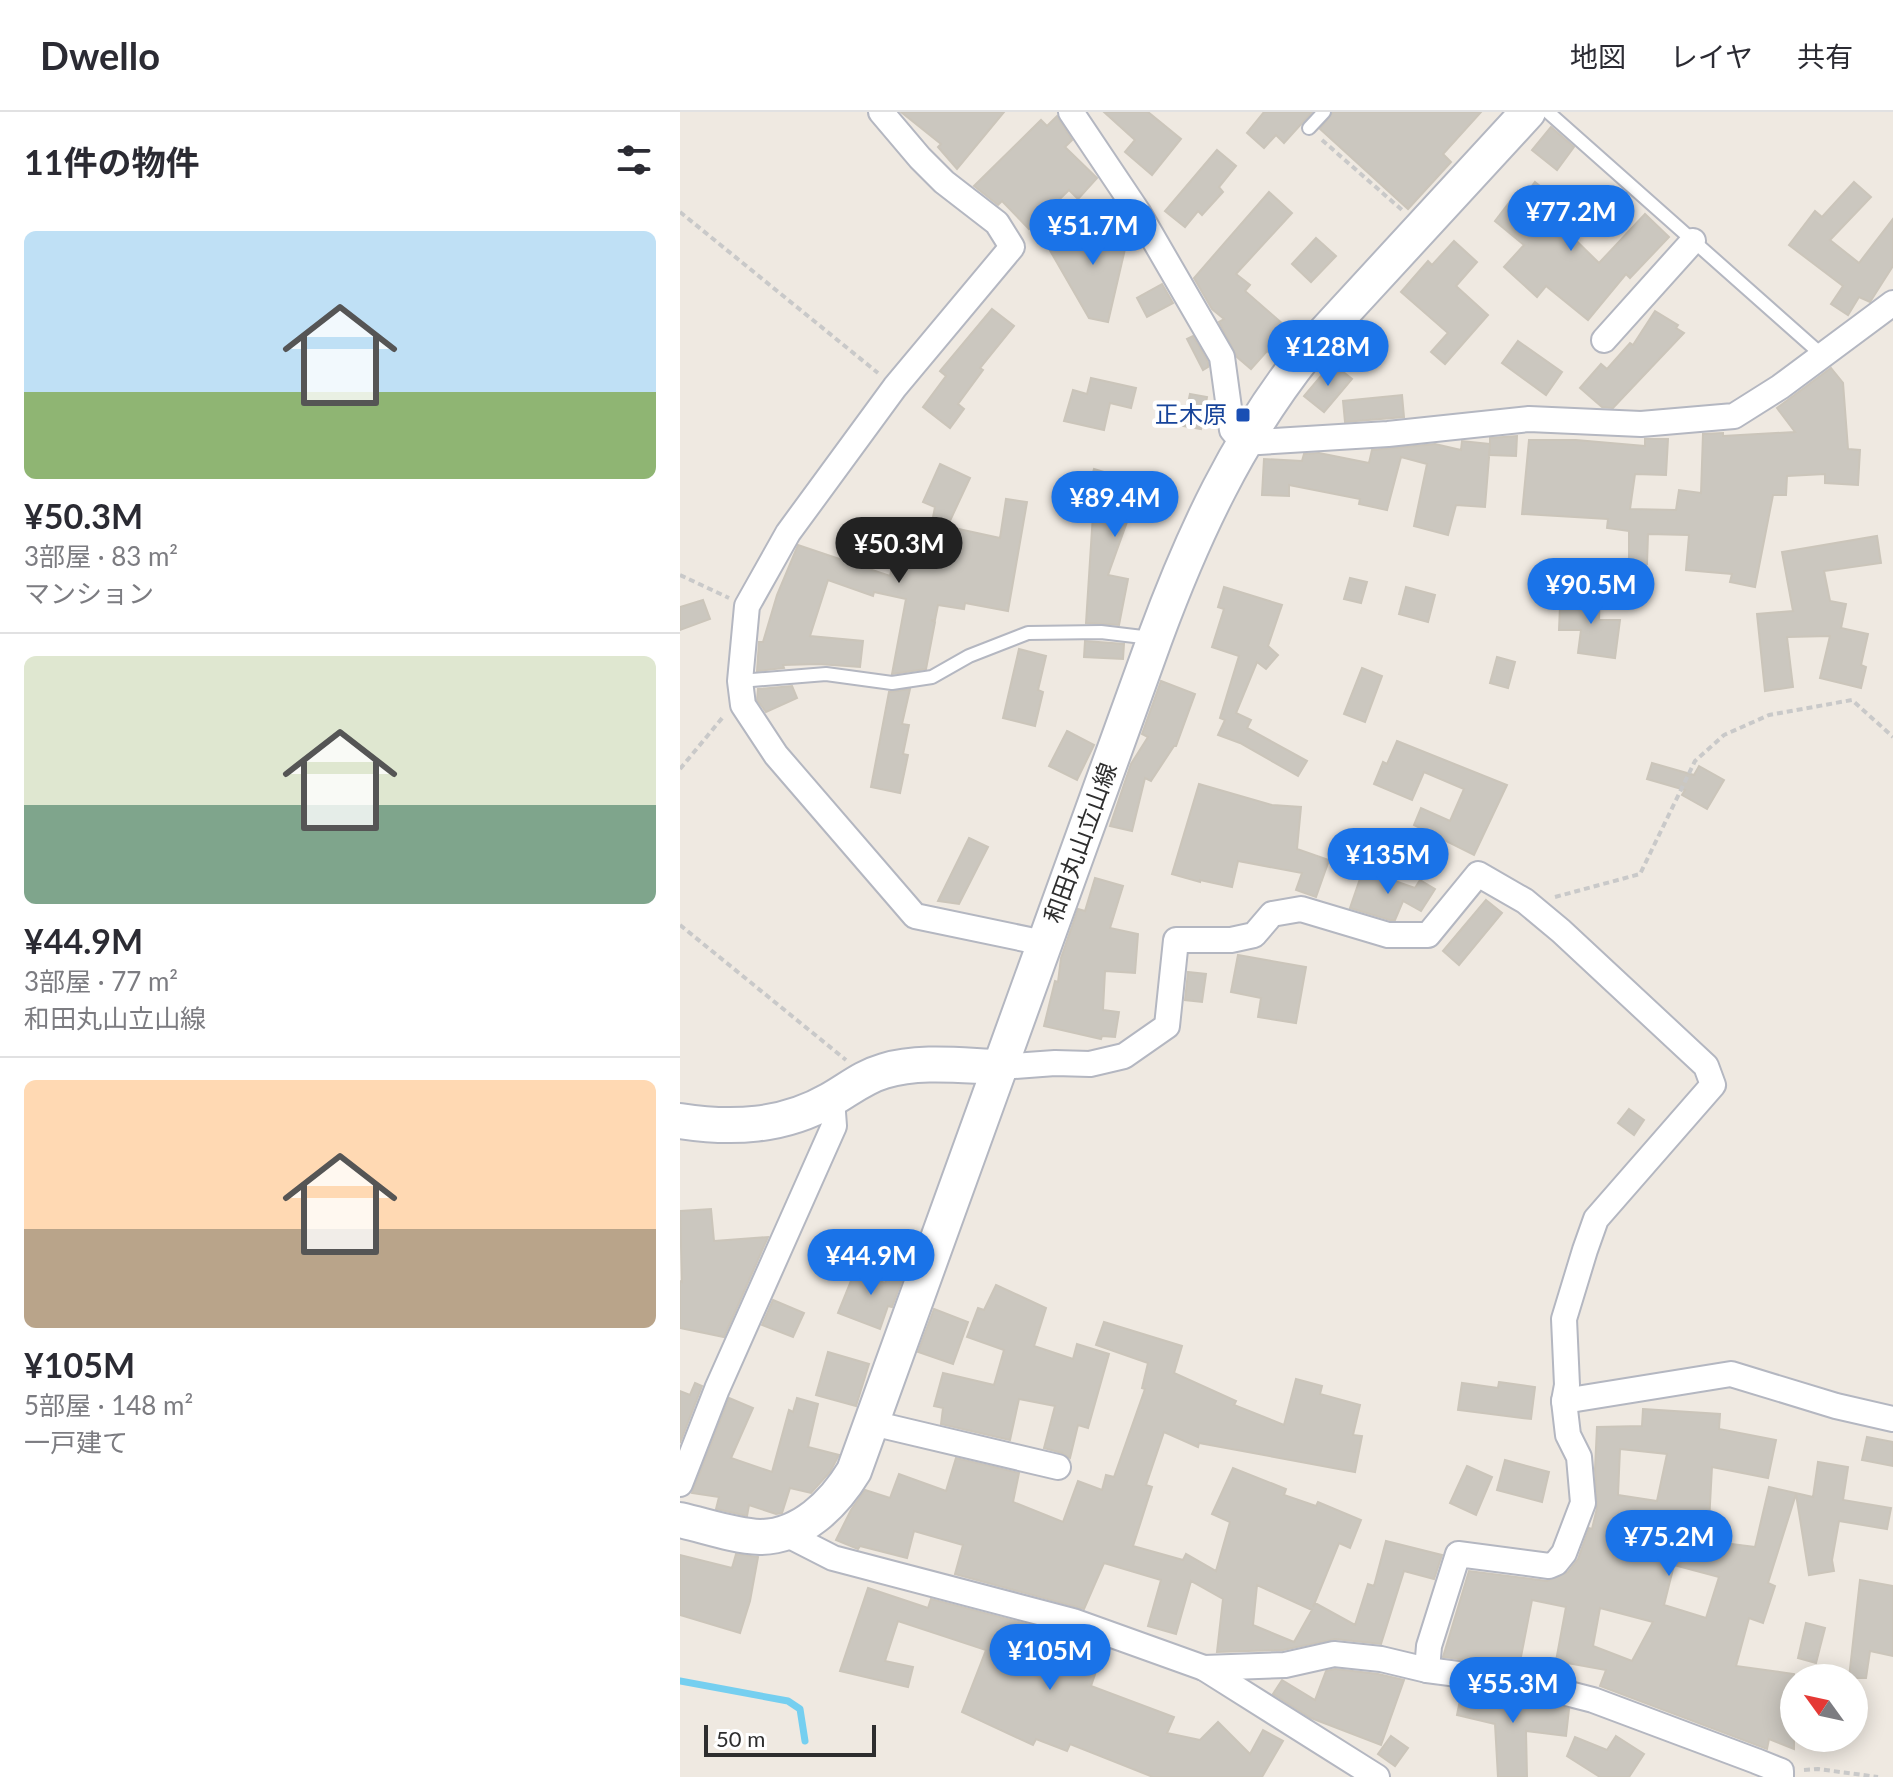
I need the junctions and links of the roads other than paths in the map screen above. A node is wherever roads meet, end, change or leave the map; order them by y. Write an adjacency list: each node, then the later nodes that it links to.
1 (881, 112): 13 (street)
2 (1071, 112): 11 (street)
3 (1324, 112): 6 (lane)
4 (1528, 112): 11 (main road, 和田丸山立山線)
5 (1548, 112): 7 (lane)
6 (1309, 128)
7 (1693, 241): 9 (street); 10 (lane)
8 (1893, 303): 10 (street)
9 (1604, 340)
10 (1822, 355): 11 (street)
11 (1243, 443): 12 (main road, 和田丸山立山線)
12 (1155, 638): 13 (lane); 14 (main road, 和田丸山立山線)
13 (741, 688): 14 (street)
14 (1044, 943): 15 (main road, 和田丸山立山線)
15 (1001, 1067): 16 (main road); 18 (street); 20 (main road, 和田丸山立山線)
16 (832, 1099): 17 (main road); 22 (street)
17 (680, 1121)
18 (1564, 1401): 19 (street); 26 (street)
19 (1893, 1419)
20 (872, 1423): 21 (street); 24 (main road, 和田丸山立山線)
21 (1058, 1467)
22 (680, 1484)
23 (680, 1520): 24 (main road, 和田丸山立山線)
24 (784, 1533): 25 (street)
25 (1204, 1668): 26 (street); 28 (street)
26 (1427, 1670): 27 (street)
27 (1781, 1774)
28 (1377, 1777)

